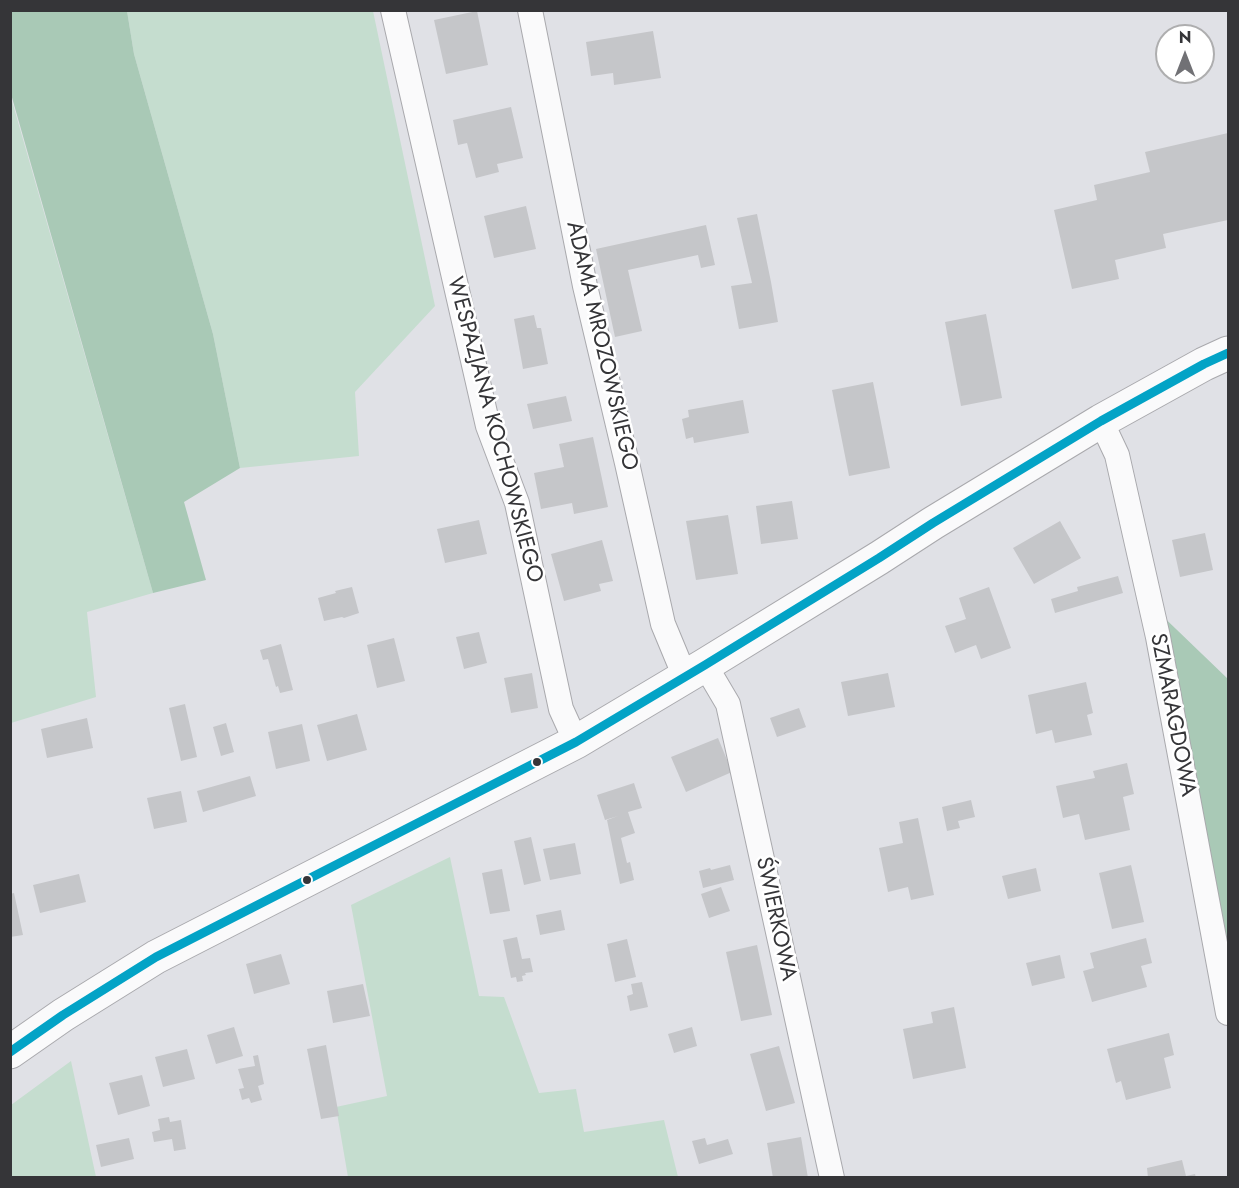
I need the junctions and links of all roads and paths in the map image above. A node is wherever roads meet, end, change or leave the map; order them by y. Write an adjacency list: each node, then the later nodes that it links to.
1 (393, 10): 6 (street, WESPAZJANA KOCHOWSKIEGO)
2 (530, 10): 5 (street, ADAMA MROZOWSKIEGO)
3 (1228, 353): 4 (main road)
4 (1101, 421): 5 (main road); 7 (street, SZMARAGDOWA)
5 (695, 671): 6 (main road); 9 (street, ŚWIERKOWA)
6 (576, 742): 8 (main road)
7 (1228, 1014)
8 (10, 1052)
9 (832, 1178)

